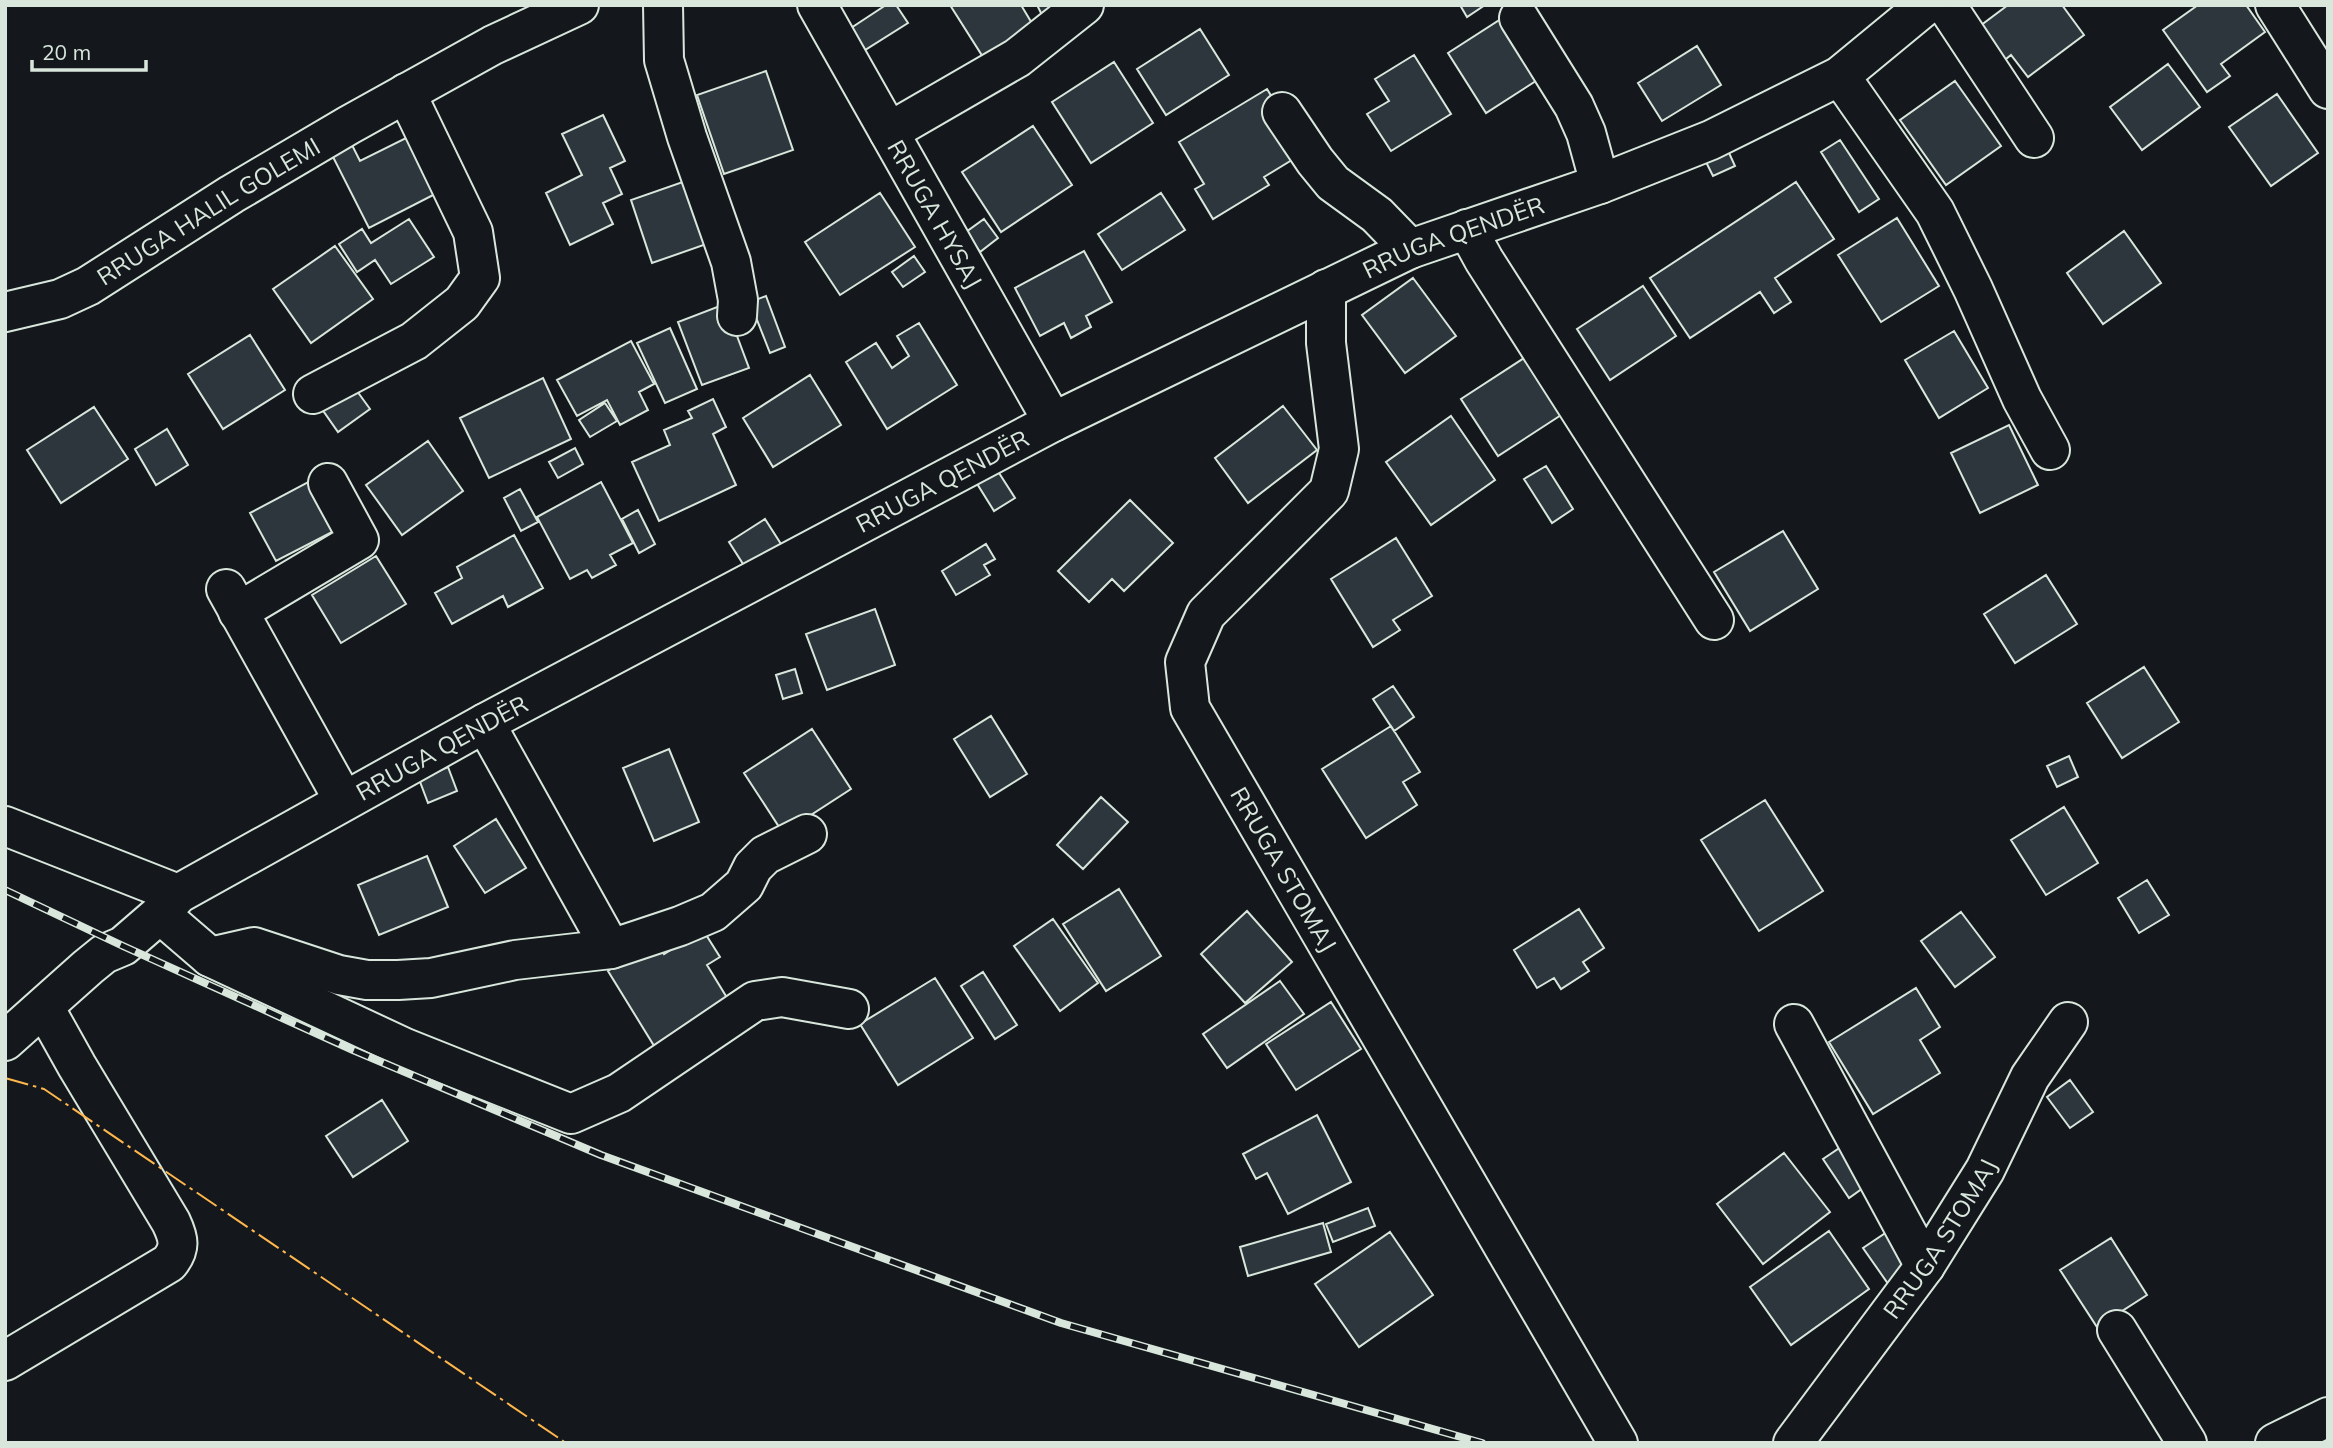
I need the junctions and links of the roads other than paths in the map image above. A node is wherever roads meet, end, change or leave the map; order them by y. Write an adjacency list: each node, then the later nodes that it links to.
1 (579, 5): 11 (street, RRUGA HALIL GOLEMI)
2 (663, 5): 20 (street)
3 (817, 5): 13 (street, RRUGA HYSAJ)
4 (1084, 5): 13 (street)
5 (1926, 5): 9 (street, RRUGA QENDËR)
6 (1946, 5): 14 (street)
7 (2275, 5): 10 (street)
8 (1519, 18): 15 (street)
9 (1840, 76): 15 (street, RRUGA QENDËR); 23 (street)
10 (2328, 89)
11 (406, 93): 19 (street, RRUGA HALIL GOLEMI); 21 (street)
12 (1282, 112): 17 (street)
13 (888, 132): 22 (street, RRUGA HYSAJ)
14 (2034, 138)
15 (1600, 184): 16 (street, RRUGA QENDËR)
16 (1467, 229): 17 (street, RRUGA QENDËR); 25 (street)
17 (1410, 249): 18 (street, RRUGA QENDËR)
18 (1326, 289): 22 (street, RRUGA QENDËR); 42 (street, RRUGA STOMAJ)
19 (5, 312)
20 (737, 316)
21 (313, 394)
22 (1053, 422): 26 (street, RRUGA QENDËR)
23 (2050, 450)
24 (328, 483): 27 (street)
25 (1714, 620)
26 (485, 723): 27 (street, RRUGA QENDËR); 31 (street)
27 (344, 801): 30 (street, RRUGA QENDËR)
28 (5, 827): 30 (street)
29 (807, 834): 31 (street)
30 (169, 904): 32 (street); 33 (street, RRUGA QENDËR)
31 (611, 948): 32 (street)
32 (210, 957): 34 (street)
33 (44, 1007): 37 (street, RRUGA QENDËR); 40 (street)
34 (849, 1009)
35 (2068, 1022): 38 (street, RRUGA STOMAJ)
36 (1794, 1024): 38 (street)
37 (5, 1041)
38 (1926, 1266): 43 (street, RRUGA STOMAJ)
39 (2117, 1330): 44 (street)
40 (5, 1361)
41 (2328, 1417): 45 (street)
42 (1618, 1443)
43 (1793, 1443)
44 (2187, 1443)
45 (2275, 1443)

